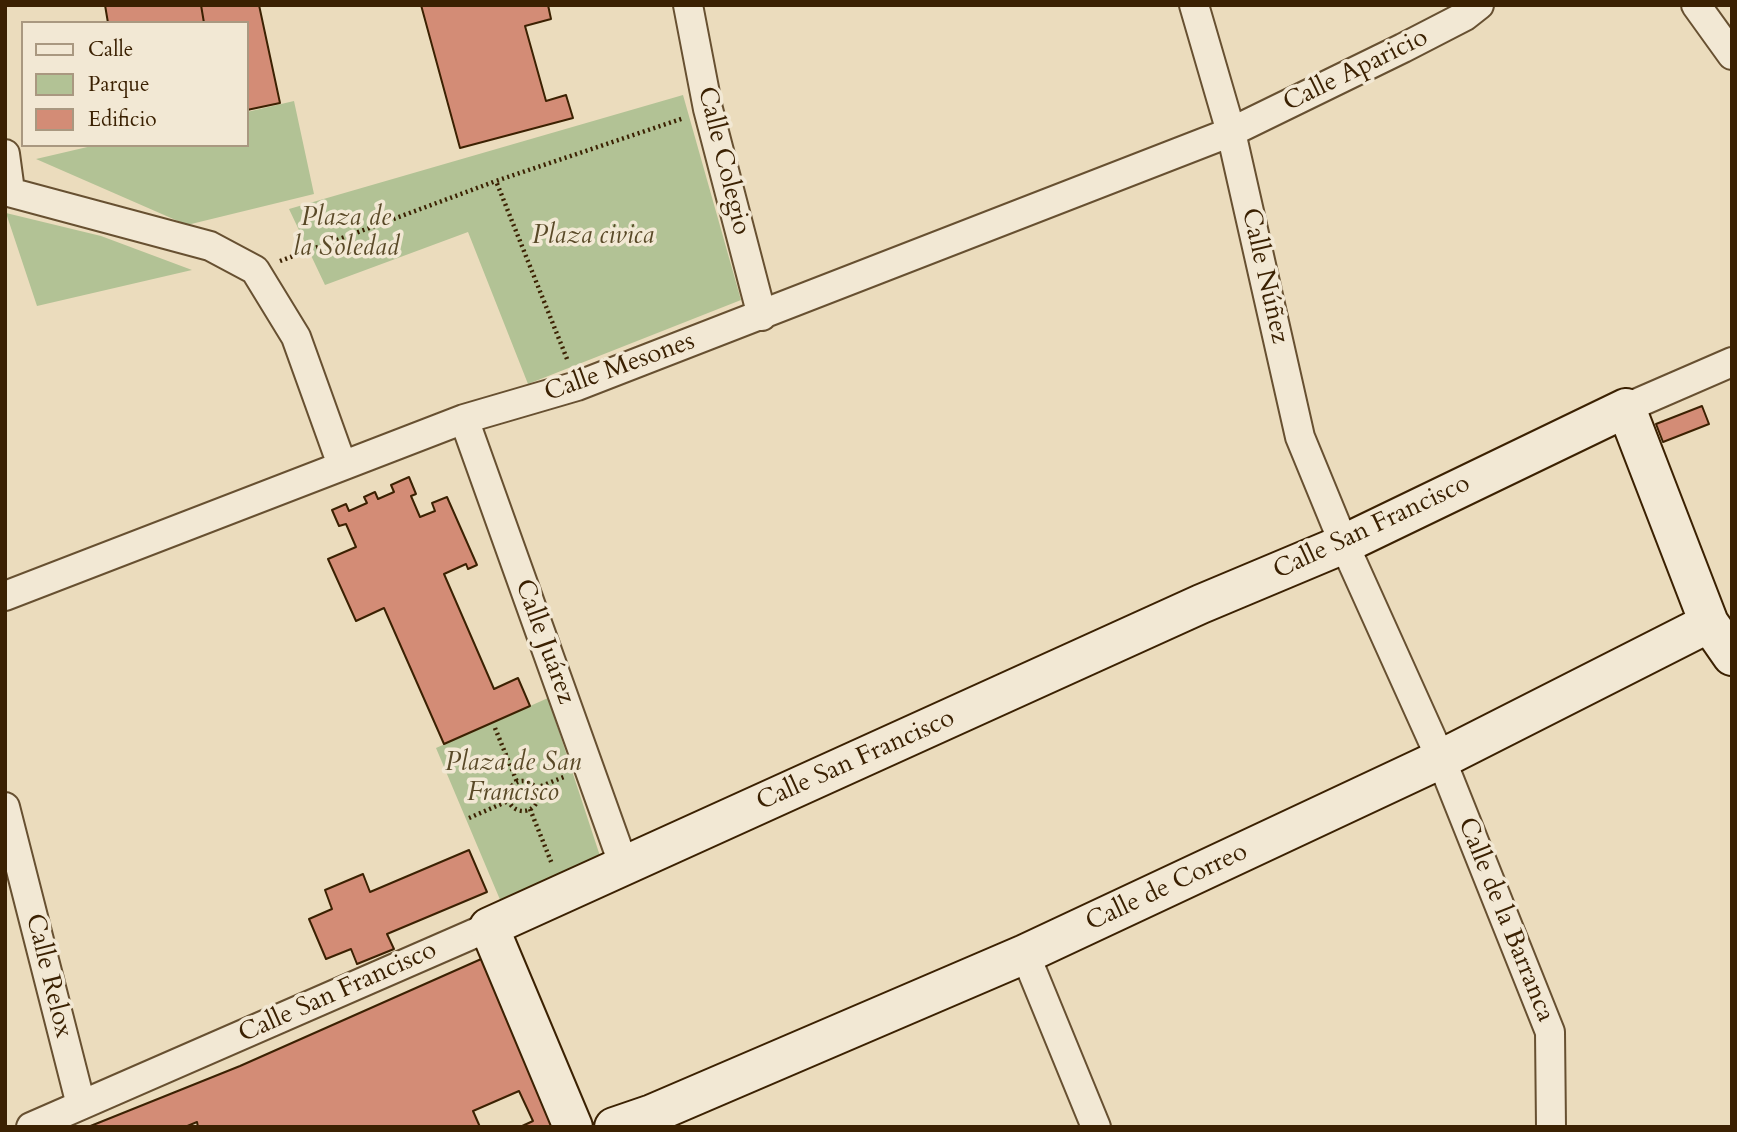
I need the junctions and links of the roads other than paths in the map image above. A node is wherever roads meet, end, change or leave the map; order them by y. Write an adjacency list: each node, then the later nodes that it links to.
1 (688, 5): 9 (street, Calle Colegio)
2 (1194, 5): 6 (street, Calle Núñez)
3 (1479, 5): 6 (street, Calle Aparicio)
4 (1696, 5): 5 (street)
5 (1732, 55)
6 (1231, 132): 9 (street, Calle Mesones); 14 (street, Calle Núñez)
7 (5, 154): 8 (street)
8 (8, 191): 13 (street)
9 (762, 316): 12 (street, Calle Mesones)
10 (1732, 362): 11 (street)
11 (1626, 408): 14 (street, Calle San Francisco); 16 (street)
12 (464, 419): 13 (street, Calle Mesones); 20 (street, Calle Juárez)
13 (342, 465): 15 (street, Calle Mesones)
14 (1344, 544): 18 (street, Calle Núñez); 20 (street, Calle San Francisco)
15 (5, 596)
16 (1720, 618): 17 (street); 18 (street, Calle de Correo)
17 (1732, 656)
18 (1441, 759): 22 (street, Calle de Correo); 29 (street, Calle de la Barranca)
19 (5, 807): 23 (street, Calle Relox)
20 (624, 866): 21 (street, Calle San Francisco)
21 (489, 927): 23 (street, Calle San Francisco); 26 (street)
22 (1026, 954): 24 (street, Calle de Correo); 28 (street)
23 (70, 1115): 25 (street, Calle San Francisco)
24 (655, 1120): 27 (street, Calle de Correo)
25 (31, 1127)
26 (573, 1127)
27 (614, 1127)
28 (1096, 1127)
29 (1550, 1127)

